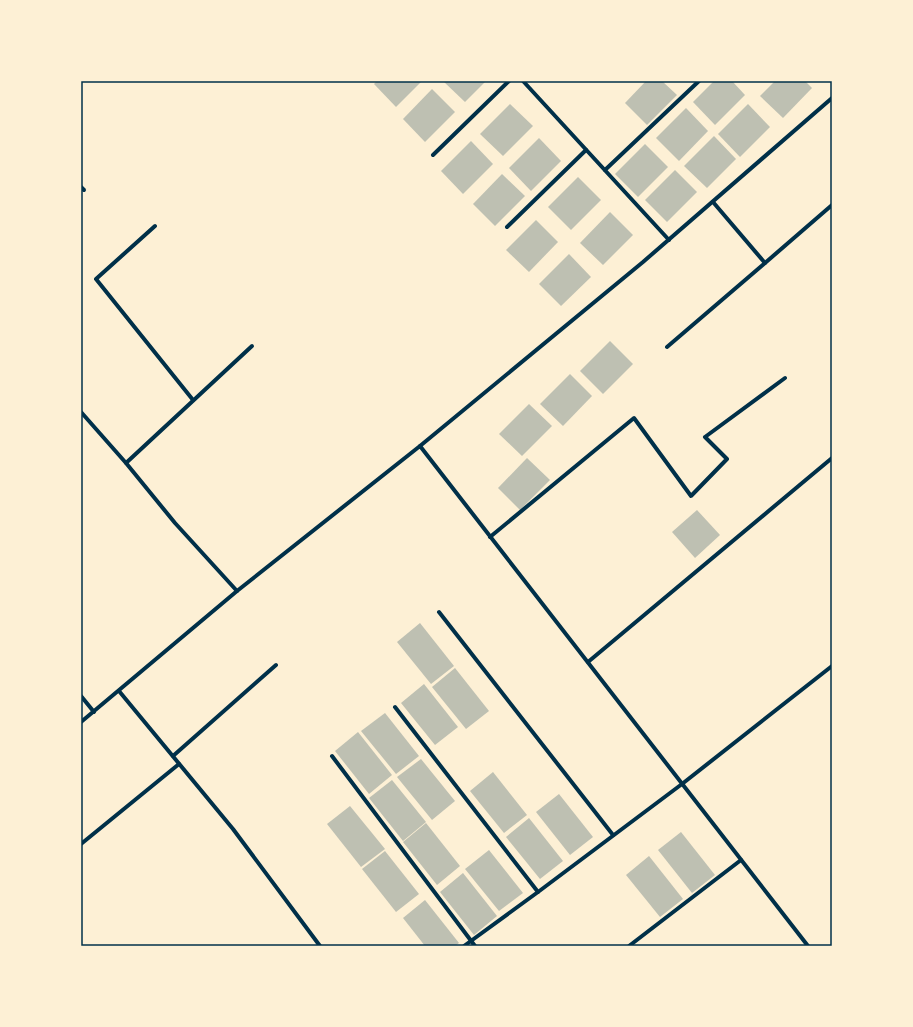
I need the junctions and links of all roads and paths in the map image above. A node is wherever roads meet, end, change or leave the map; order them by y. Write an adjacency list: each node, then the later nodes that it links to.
1 (509, 81): 6 (street)
2 (523, 81): 5 (street)
3 (699, 81): 7 (street)
4 (832, 98): 8 (street)
5 (586, 150): 7 (street); 11 (street)
6 (433, 155)
7 (605, 170): 12 (street)
8 (712, 202): 12 (street); 13 (street)
9 (832, 205): 13 (street)
10 (155, 226): 17 (street)
11 (507, 227)
12 (669, 240): 19 (street)
13 (765, 263): 15 (street)
14 (252, 346): 17 (street)
15 (667, 347)
16 (786, 378): 22 (street)
17 (193, 400): 21 (street)
18 (81, 412): 21 (street)
19 (420, 446): 22 (street); 23 (street)
20 (832, 458): 25 (street)
21 (126, 463): 23 (street)
22 (490, 537): 25 (street)
23 (238, 591): 28 (street)
24 (438, 612): 37 (street)
25 (588, 662): 36 (street)
26 (276, 665): 33 (street)
27 (832, 666): 36 (street)
28 (119, 690): 31 (street); 33 (street)
29 (81, 696): 31 (street)
30 (395, 707): 40 (street)
31 (94, 712): 32 (street)
32 (81, 722)
33 (173, 756): 35 (street)
34 (332, 756): 41 (street)
35 (179, 764): 38 (street); 42 (street)
36 (682, 784): 37 (street); 39 (street)
37 (613, 835): 40 (street)
38 (81, 844)
39 (741, 860): 45 (street); 46 (street)
40 (538, 892): 41 (street)
41 (470, 941): 43 (street); 44 (street)
42 (320, 946)
43 (464, 946)
44 (475, 946)
45 (629, 946)
46 (808, 946)

